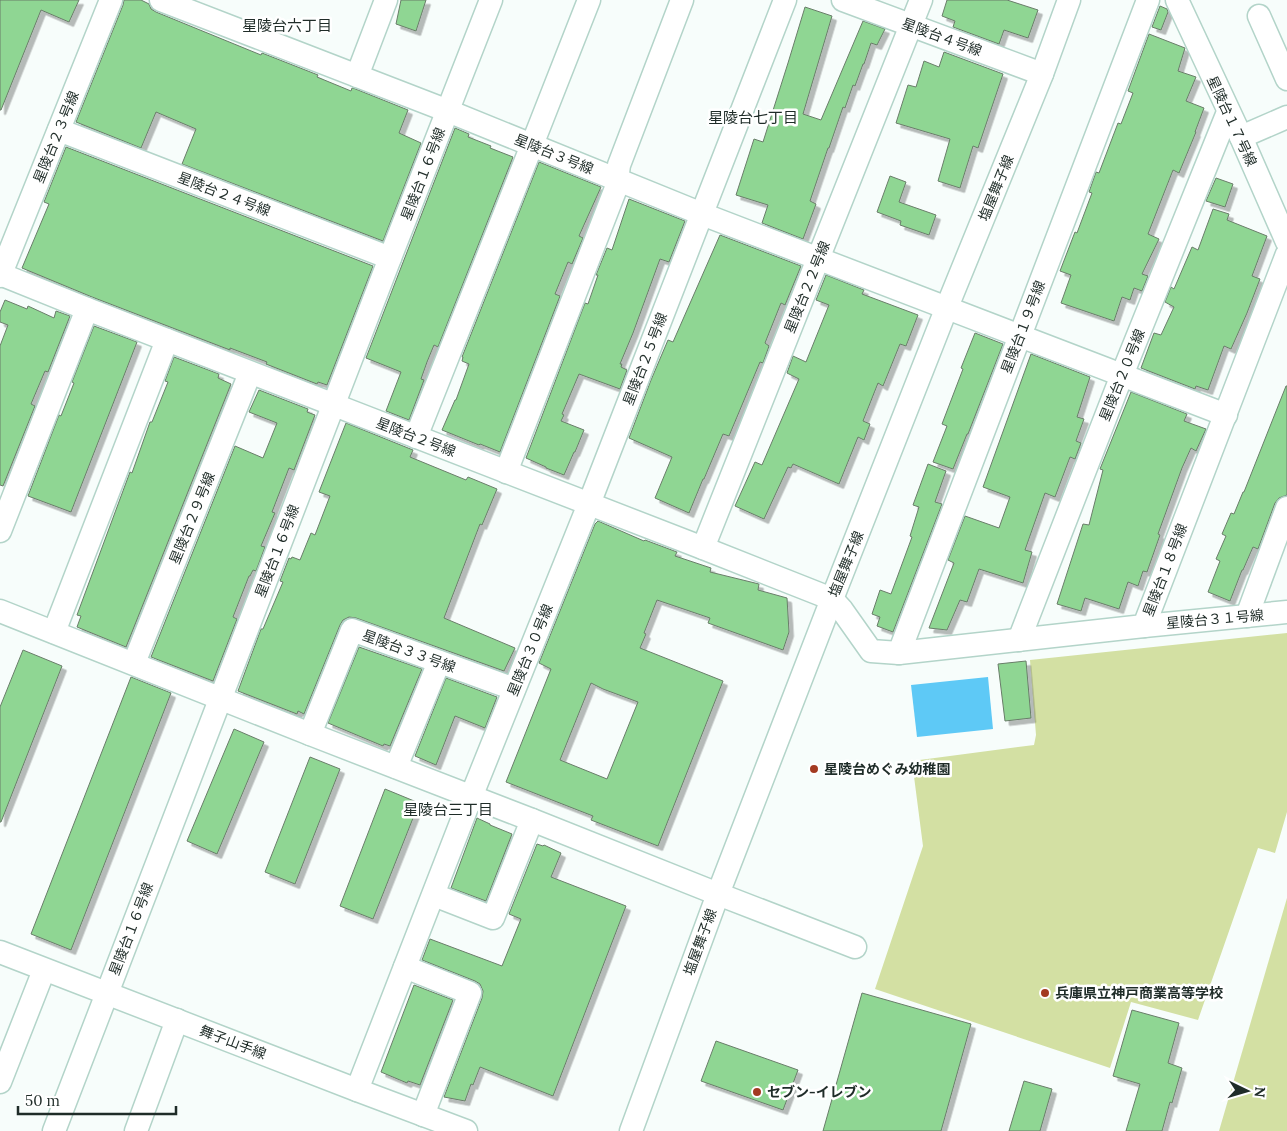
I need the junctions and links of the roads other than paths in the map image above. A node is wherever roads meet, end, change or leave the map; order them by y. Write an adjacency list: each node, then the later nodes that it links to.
1 (111, 0): 21 (street, 星陵台２３号線)
2 (161, 0): 16 (street, 星陵台３号線)
3 (386, 0): 16 (street)
4 (491, 0): 18 (street, 星陵台１６号線)
5 (589, 0): 23 (street)
6 (682, 0): 24 (street)
7 (785, 0): 25 (street, 星陵台２５号線)
8 (843, 0): 14 (street, 星陵台４号線)
9 (921, 0): 14 (street, 星陵台２２号線)
10 (1070, 0): 15 (street, 塩屋舞子線)
11 (1148, 0): 33 (street, 星陵台１９号線)
12 (1177, 0): 19 (street, 星陵台１７号線)
13 (1259, 16): 17 (street)
14 (911, 25): 15 (street, 星陵台４号線); 29 (street, 星陵台２２号線)
15 (1042, 74): 31 (street, 塩屋舞子線)
16 (357, 76): 18 (street, 星陵台３号線)
17 (1287, 79)
18 (448, 111): 23 (street, 星陵台３号線); 28 (street, 星陵台１６号線)
19 (1228, 112): 22 (street, 星陵台１７号線); 36 (street, 星陵台２０号線)
20 (1287, 117): 22 (street)
21 (59, 130): 28 (street, 星陵台２４号線); 30 (street, 星陵台２３号線)
22 (1241, 138): 26 (street, 星陵台１７号線)
23 (532, 145): 24 (street, 星陵台３号線); 39 (street)
24 (617, 180): 25 (street, 星陵台３号線); 40 (street)
25 (702, 214): 29 (street, 星陵台３号線); 41 (street, 星陵台２５号線)
26 (1287, 242)
27 (1287, 254): 38 (street, 星陵台１８号線)
28 (390, 258): 37 (street, 星陵台１６号線)
29 (818, 258): 31 (street, 星陵台３号線); 44 (street, 星陵台２２号線)
30 (0, 275): 32 (street, 星陵台２号線)
31 (947, 307): 33 (street, 星陵台３号線); 45 (street, 塩屋舞子線)
32 (87, 309): 34 (street, 星陵台２号線); 43 (street)
33 (1020, 335): 36 (street, 星陵台３号線); 52 (street, 星陵台１９号線)
34 (167, 340): 35 (street, 星陵台２号線); 50 (street)
35 (250, 373): 37 (street, 星陵台２号線); 54 (street, 星陵台２９号線)
36 (1122, 374): 38 (street, 星陵台３号線); 51 (street, 星陵台２０号線)
37 (333, 405): 39 (street, 星陵台２号線); 56 (street, 星陵台１６号線)
38 (1226, 415): 49 (street, 星陵台１８号線)
39 (416, 437): 40 (street, 星陵台２号線)
40 (506, 472): 41 (street, 星陵台２号線)
41 (589, 504): 44 (street, 星陵台２号線); 55 (street, 星陵台３０号線)
42 (1287, 508): 48 (street)
43 (0, 531)
44 (704, 548): 45 (street, 星陵台２号線)
45 (832, 599): 52 (street, 星陵台１８号線); 61 (street, 塩屋舞子線)
46 (0, 610): 50 (street)
47 (1287, 612): 48 (street, 星陵台３１号線)
48 (1247, 616): 49 (street, 星陵台３１号線)
49 (1144, 626): 51 (street, 星陵台１８号線)
50 (54, 632): 54 (street)
51 (1019, 640): 52 (street, 星陵台１８号線)
52 (899, 653)
53 (439, 662): 55 (street, 星陵台３３号線); 57 (street, 星陵台３３号線); 58 (street)
54 (134, 663): 56 (street)
55 (514, 689): 59 (street, 星陵台３０号線)
56 (220, 698): 57 (street); 67 (street, 星陵台１６号線)
57 (310, 734): 58 (street)
58 (396, 767): 59 (street)
59 (472, 797): 60 (street); 62 (street, 星陵台３０号線)
60 (532, 820): 61 (street); 62 (street)
61 (718, 894): 63 (street); 75 (street, 塩屋舞子線)
62 (434, 895): 65 (street, 星陵台３０号線)
63 (855, 947)
64 (0, 952): 66 (street, 舞子山手線)
65 (406, 967): 70 (street, 星陵台３０号線); 71 (street)
66 (44, 970): 67 (street, 舞子山手線); 69 (street)
67 (107, 992): 68 (street, 舞子山手線); 72 (street, 星陵台１６号線)
68 (177, 1020): 70 (street, 舞子山手線); 73 (street)
69 (1, 1075)
70 (357, 1090): 71 (street, 舞子山手線)
71 (423, 1115): 74 (street, 舞子山手線)
72 (54, 1131)
73 (136, 1131)
74 (466, 1131)
75 (631, 1131)

